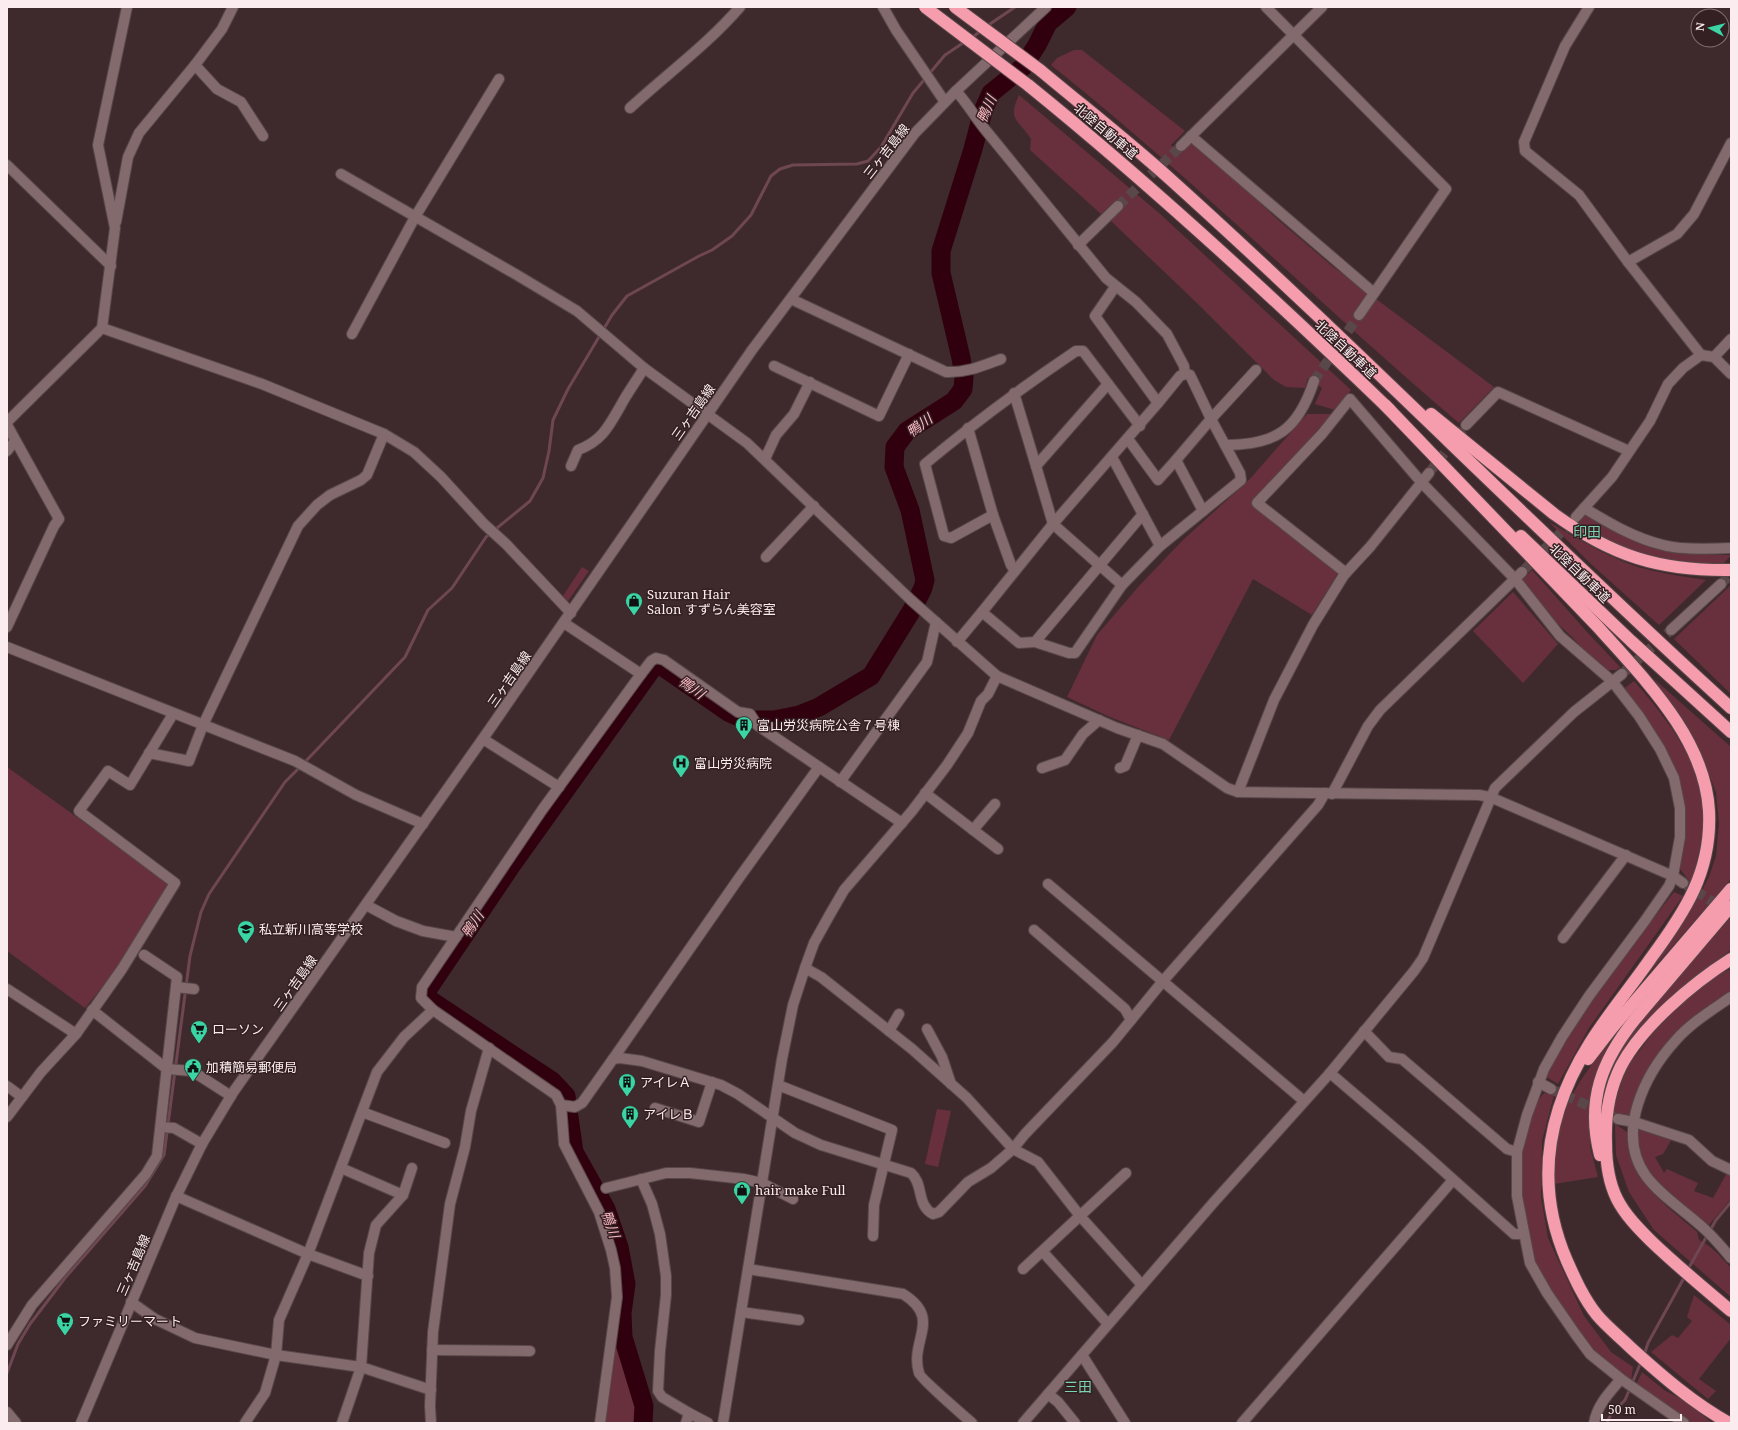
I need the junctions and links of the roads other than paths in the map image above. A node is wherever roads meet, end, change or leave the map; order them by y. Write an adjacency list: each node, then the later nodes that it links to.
1 (127, 7): 25 (street)
2 (233, 7): 12 (street)
3 (740, 7): 16 (street)
4 (883, 7): 15 (street)
5 (925, 7): 51 (highway, 北陸自動車道, bridge)
6 (955, 7): 36 (highway, 北陸自動車道, bridge)
7 (1046, 7): 14 (street, 三ヶ吉島線)
8 (1266, 7): 11 (street)
9 (1322, 7): 11 (street)
10 (1589, 7): 27 (street)
11 (1293, 35): 18 (street); 30 (street)
12 (195, 65): 17 (street); 25 (street)
13 (499, 79): 24 (street)
14 (956, 91): 15 (street, 三ヶ吉島線); 26 (street)
15 (945, 102): 31 (street, 三ヶ吉島線)
16 (630, 108)
17 (263, 136)
18 (1192, 136): 20 (street); 30 (street)
19 (1731, 143): 27 (street)
20 (1181, 146)
21 (7, 165): 28 (street)
22 (341, 174): 24 (street)
23 (1118, 206): 26 (street)
24 (415, 217): 34 (street); 42 (street)
25 (115, 228): 28 (street)
26 (1078, 245): 29 (street)
27 (1628, 262): 38 (street)
28 (111, 266): 33 (street)
29 (1115, 287): 44 (street); 50 (street)
30 (1374, 293): 32 (street)
31 (791, 298): 37 (street); 52 (street, 三ヶ吉島線)
32 (1359, 315)
33 (102, 328): 54 (street); 58 (street)
34 (352, 334)
35 (1731, 339): 39 (street)
36 (1347, 344): 82 (highway); 101 (highway, 北陸自動車道)
37 (909, 354): 40 (street); 46 (street)
38 (1701, 355): 39 (street); 63 (street)
39 (1714, 357): 45 (street)
40 (1001, 359)
41 (774, 366): 46 (street)
42 (644, 368): 52 (street); 67 (street)
43 (1256, 370): 53 (street)
44 (1185, 374): 50 (street); 53 (street)
45 (1731, 374)
46 (810, 382): 65 (street)
47 (1314, 382): 61 (street)
48 (1108, 384): 49 (street); 56 (street); 68 (street)
49 (1014, 393): 57 (street); 68 (street)
50 (1158, 403): 56 (street)
51 (1385, 405): 105 (highway, 北陸自動車道); 164 (highway)
52 (707, 415): 65 (street); 89 (street, 三ヶ吉島線)
53 (1211, 419): 61 (street); 66 (street)
54 (7, 424): 60 (street)
55 (1466, 425): 63 (street)
56 (1140, 426): 59 (street)
57 (968, 428): 75 (street); 75 (street)
58 (384, 434): 89 (street); 104 (street)
59 (1128, 439): 64 (street); 66 (street)
60 (14, 441): 62 (street); 92 (street)
61 (1225, 445): 73 (street)
62 (7, 451)
63 (1629, 451): 72 (street)
64 (1112, 457): 74 (street); 77 (street)
65 (765, 459): 71 (street)
66 (1176, 460): 73 (street)
67 (571, 466)
68 (1036, 466): 77 (street)
69 (1429, 473): 70 (street)
70 (1422, 483): 84 (street); 84 (street); 85 (street)
71 (814, 506): 80 (street); 90 (street)
72 (1584, 508): 76 (street); 79 (street)
73 (1203, 511): 78 (street)
74 (1143, 514): 78 (street); 81 (street)
75 (993, 515): 83 (street)
76 (1576, 517)
77 (1053, 524): 81 (street); 83 (street)
78 (1160, 546): 87 (street)
79 (1731, 548)
80 (766, 557)
81 (1100, 566): 87 (street); 95 (street)
82 (1731, 570)
83 (1015, 571): 88 (street)
84 (1346, 573): 114 (street)
85 (1518, 576): 100 (street); 116 (street)
86 (1721, 584): 93 (street)
87 (1122, 585): 95 (street)
88 (982, 612): 94 (street); 95 (street)
89 (570, 613): 91 (street, 三ヶ吉島線)
90 (936, 622): 94 (street); 112 (street)
91 (564, 623): 97 (street); 107 (street, 三ヶ吉島線)
92 (7, 627)
93 (1671, 630)
94 (957, 642): 99 (street)
95 (1035, 642)
96 (7, 647): 102 (street)
97 (641, 674): 109 (street); 113 (street)
98 (1622, 674): 100 (street)
99 (997, 676): 103 (street); 115 (street)
100 (1612, 681): 117 (street); 124 (street)
101 (1731, 708)
102 (173, 714): 104 (street); 108 (street)
103 (1099, 720): 106 (street); 110 (street)
104 (203, 725): 108 (street); 120 (street)
105 (1731, 732)
106 (1138, 735): 111 (street); 114 (street)
107 (483, 738): 113 (street); 120 (street, 三ヶ吉島線)
108 (149, 753): 141 (street)
109 (819, 767): 112 (street); 150 (street)
110 (1042, 768)
111 (1120, 768)
112 (840, 782): 119 (street)
113 (559, 788): 131 (street)
114 (1238, 792): 116 (street)
115 (925, 793): 119 (street); 121 (street)
116 (1329, 794): 117 (street); 136 (street)
117 (1490, 797): 123 (street); 147 (street)
118 (995, 804): 121 (street)
119 (902, 823): 135 (street)
120 (423, 824): 128 (street, 三ヶ吉島線)
121 (973, 830): 122 (street)
122 (998, 849)
123 (1626, 855): 124 (street); 132 (street)
124 (1673, 876): 125 (street); 154 (street)
125 (1683, 883)
126 (1048, 884): 136 (street)
127 (1731, 889): 164 (highway)
128 (366, 905): 131 (street); 160 (street, 三ヶ吉島線)
129 (1731, 906): 187 (highway)
130 (1034, 930): 144 (street)
131 (456, 937): 142 (street)
132 (1562, 938)
133 (144, 955): 137 (street)
134 (1731, 959): 187 (highway)
135 (805, 968): 146 (street); 156 (street)
136 (1163, 981): 144 (street); 161 (street)
137 (176, 987): 139 (street); 151 (street)
138 (7, 989): 148 (street)
139 (194, 989)
140 (1731, 997): 169 (street)
141 (92, 1010): 148 (street); 151 (street)
142 (433, 1010): 149 (street); 165 (street)
143 (899, 1014): 146 (street)
144 (1131, 1020): 173 (street)
145 (927, 1029): 155 (street)
146 (889, 1031): 155 (street)
147 (1364, 1031): 152 (street); 174 (street)
148 (76, 1034): 159 (street)
149 (489, 1048): 162 (street); 204 (street)
150 (613, 1059): 153 (street); 162 (street)
151 (167, 1069): 160 (street); 170 (street)
152 (1330, 1073): 161 (street); 181 (street)
153 (712, 1082): 163 (street); 166 (street)
154 (1538, 1082): 158 (street); 174 (street)
155 (952, 1084): 173 (street)
156 (778, 1085): 166 (street); 175 (street)
157 (7, 1086): 159 (street)
158 (1551, 1089)
159 (22, 1096): 167 (street)
160 (231, 1096): 172 (street, 三ヶ吉島線)
161 (1304, 1101): 197 (street)
162 (561, 1105): 220 (street)
163 (655, 1108)
164 (1558, 1110): 213 (highway)
165 (362, 1112): 171 (street); 176 (street)
166 (772, 1116): 175 (street); 182 (street)
167 (7, 1117)
168 (1618, 1119): 169 (street)
169 (1634, 1122): 178 (street); 193 (street)
170 (161, 1127): 172 (street); 203 (street)
171 (445, 1143)
172 (202, 1144): 185 (street, 三ヶ吉島線)
173 (1013, 1149): 175 (street); 188 (street)
174 (1517, 1152): 189 (street)
175 (884, 1164): 190 (street)
176 (340, 1168): 184 (street); 192 (street)
177 (412, 1168): 184 (street)
178 (1731, 1170)
179 (1126, 1173): 188 (street)
180 (641, 1179): 182 (street); 183 (street); 214 (street)
181 (1453, 1180): 189 (street); 228 (street)
182 (762, 1183): 186 (street); 194 (street)
183 (606, 1188)
184 (403, 1195): 196 (street)
185 (176, 1196): 192 (street); 198 (street, 三ヶ吉島線)
186 (793, 1199)
187 (1616, 1199): 199 (highway)
188 (1080, 1216): 191 (street); 197 (street)
189 (1524, 1234): 209 (street)
190 (874, 1236)
191 (1043, 1252): 195 (street); 202 (street)
192 (308, 1254): 196 (street); 206 (street)
193 (1731, 1258)
194 (748, 1269): 200 (street); 224 (street)
195 (1023, 1269)
196 (368, 1276): 208 (street)
197 (1142, 1285): 202 (street)
198 (131, 1302): 206 (street); 216 (street, 三ヶ吉島線)
199 (1731, 1311)
200 (741, 1312): 201 (street); 223 (street)
201 (799, 1320)
202 (1108, 1324): 207 (street)
203 (7, 1346)
204 (432, 1350): 205 (street); 210 (street)
205 (530, 1351)
206 (276, 1354): 208 (street); 217 (street)
207 (1082, 1355): 211 (street); 227 (street)
208 (361, 1367): 210 (street); 218 (street)
209 (1621, 1379): 229 (street); 230 (street)
210 (430, 1390): 219 (street)
211 (1048, 1394): 225 (street); 226 (street)
212 (7, 1412): 215 (street)
213 (1710, 1412): 231 (highway); 232 (highway)
214 (689, 1413): 221 (street); 222 (street)
215 (16, 1423)
216 (81, 1423)
217 (245, 1423)
218 (342, 1423)
219 (431, 1423)
220 (600, 1423)
221 (686, 1423)
222 (708, 1423)
223 (723, 1423)
224 (972, 1423)
225 (1024, 1423)
226 (1075, 1423)
227 (1125, 1423)
228 (1242, 1423)
229 (1594, 1423)
230 (1684, 1423)
231 (1721, 1423)
232 (1729, 1423)

